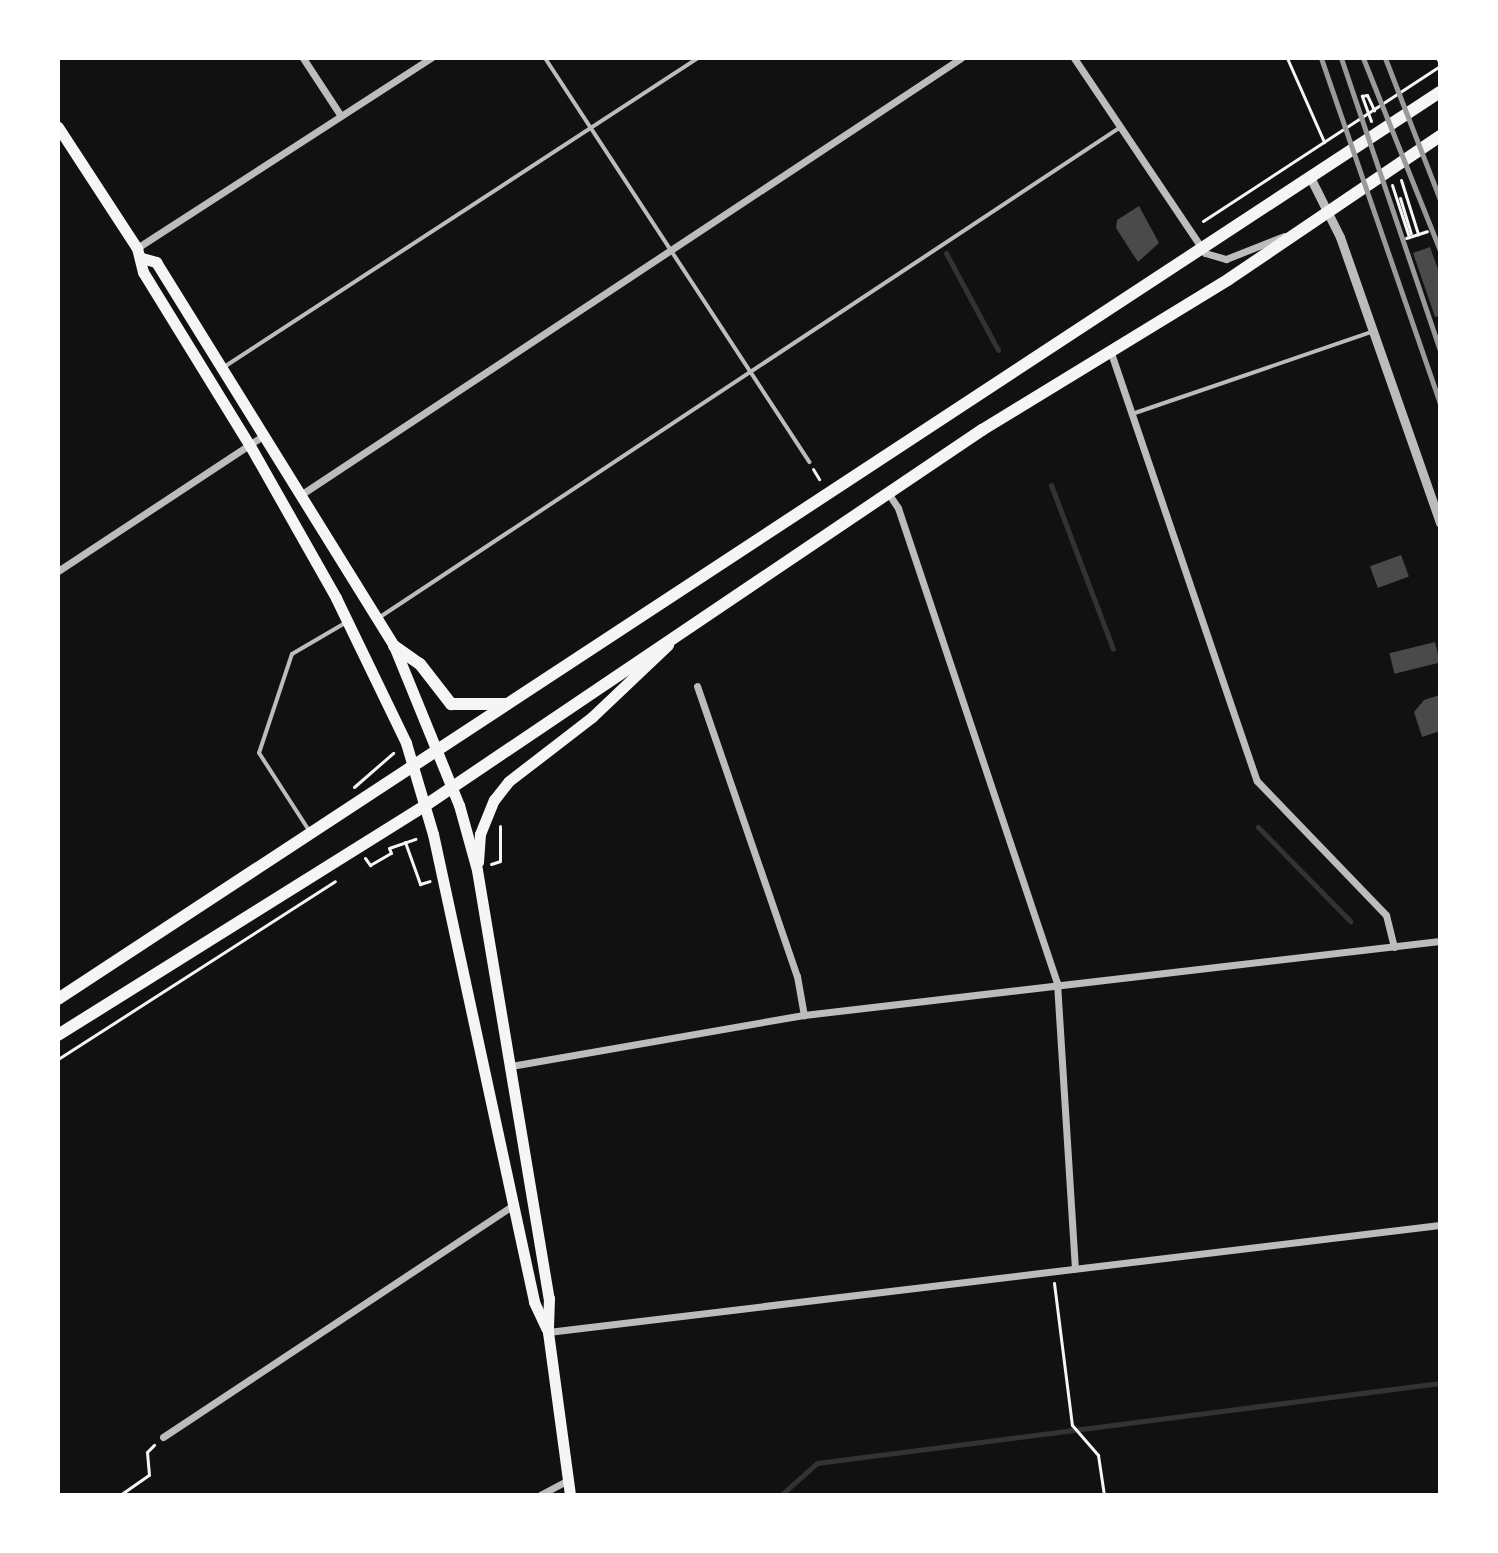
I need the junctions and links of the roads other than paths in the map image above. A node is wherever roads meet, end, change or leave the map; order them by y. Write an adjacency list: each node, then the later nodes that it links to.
1 (303, 58): 8 (street)
2 (431, 58): 8 (street)
3 (545, 58): 10 (lane)
4 (698, 58): 10 (lane)
5 (961, 58): 17 (street)
6 (1074, 58): 9 (street)
7 (1436, 94): 13 (highway)
8 (341, 116): 18 (street)
9 (1119, 128): 16 (street); 22 (lane)
10 (591, 129): 17 (lane); 21 (lane)
11 (59, 132): 18 (main road)
12 (1440, 136): 14 (highway)
13 (1310, 177): 14 (street); 16 (highway)
14 (1328, 212): 15 (highway); 19 (street)
15 (1301, 229): 16 (street); 20 (highway)
16 (1199, 246): 36 (highway)
17 (668, 251): 22 (lane); 28 (street)
18 (139, 253): 21 (main road); 25 (main road)
19 (1375, 331): 23 (lane); 29 (street)
20 (1110, 350): 23 (street); 27 (highway)
21 (223, 368): 24 (main road)
22 (749, 371): 26 (lane); 31 (lane)
23 (1132, 414): 44 (street)
24 (264, 435): 25 (street); 28 (main road)
25 (249, 444): 30 (street); 32 (main road)
26 (809, 462)
27 (888, 493): 33 (highway); 45 (street)
28 (302, 494): 31 (main road)
29 (1440, 523)
30 (58, 571)
31 (378, 618): 34 (main road)
32 (348, 621): 38 (main road); 41 (lane)
33 (680, 632): 39 (highway); 42 (main road)
34 (394, 646): 36 (highway); 37 (main road)
35 (697, 686): 47 (street)
36 (510, 704): 37 (highway)
37 (438, 752): 38 (highway); 39 (main road)
38 (413, 767): 40 (main road); 41 (highway)
39 (452, 787): 40 (highway); 42 (main road)
40 (426, 805): 48 (highway); 50 (main road)
41 (311, 834): 46 (highway)
42 (482, 867): 49 (main road)
43 (1440, 941): 44 (street)
44 (1394, 947): 45 (street)
45 (1057, 983): 47 (street); 52 (street)
46 (58, 999)
47 (804, 1015): 49 (street)
48 (58, 1035)
49 (511, 1066): 53 (main road)
50 (512, 1206): 53 (main road); 54 (street)
51 (1440, 1225): 52 (street)
52 (1075, 1268): 53 (street)
53 (548, 1332): 55 (main road)
54 (163, 1437)
55 (568, 1480): 56 (street); 57 (main road)
56 (540, 1495)
57 (570, 1495)

